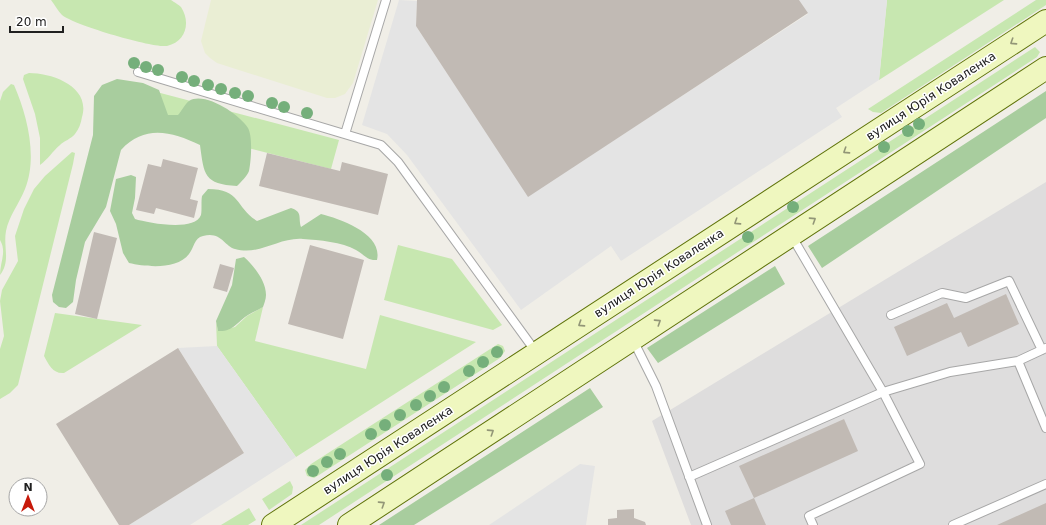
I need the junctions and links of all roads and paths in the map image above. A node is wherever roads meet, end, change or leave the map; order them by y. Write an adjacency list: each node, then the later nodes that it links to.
1 (386, 0): 5 (lane)
2 (1046, 21): 10 (main road, вулиця Юрія Коваленка, one-way to 10)
3 (1046, 68): 6 (main road, one-way to 3)
4 (138, 72): 5 (lane)
5 (345, 134): 10 (lane)
6 (790, 235): 8 (main road, one-way to 6); 12 (lane)
7 (891, 315): 9 (lane)
8 (633, 339): 14 (lane); 17 (main road, one-way to 8)
9 (1044, 349): 11 (lane)
10 (537, 353): 16 (main road, вулиця Юрія Коваленка)
11 (1018, 362): 12 (lane); 13 (lane)
12 (883, 392): 14 (lane); 19 (lane)
13 (1046, 428)
14 (689, 477): 18 (lane)
15 (1046, 484): 20 (lane)
16 (273, 525)
17 (350, 525)
18 (707, 525)
19 (813, 525)
20 (953, 525)

